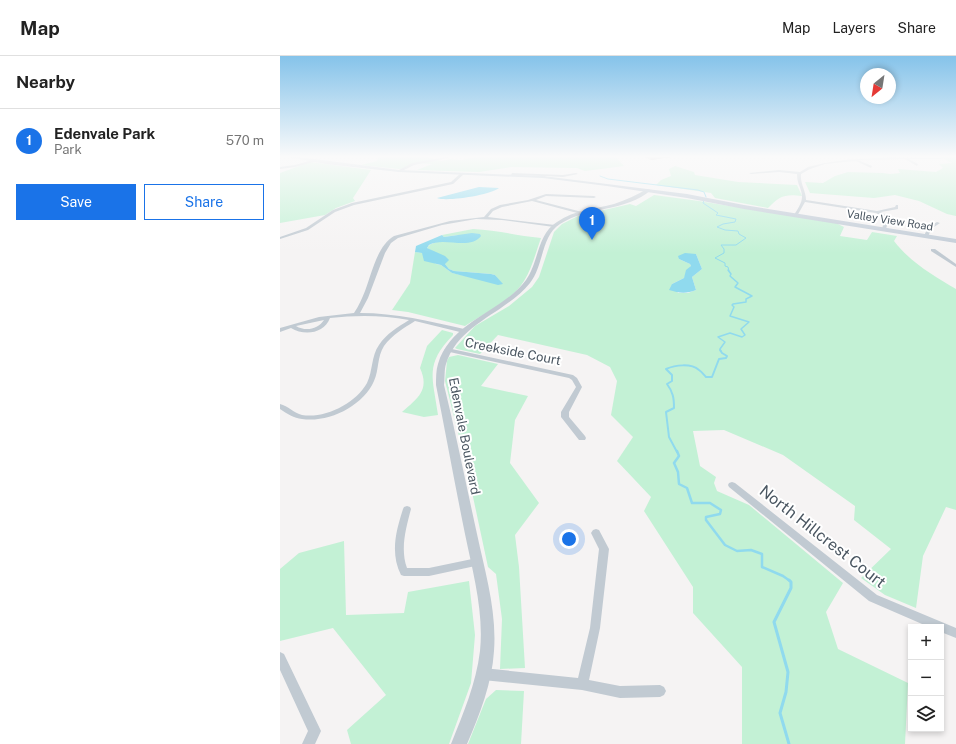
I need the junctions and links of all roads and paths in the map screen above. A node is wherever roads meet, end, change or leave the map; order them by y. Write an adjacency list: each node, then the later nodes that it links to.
1 (425, 189): 17 (street)
2 (642, 189): 4 (main road, Valley View Road)
3 (802, 189): 7 (street)
4 (649, 190): 10 (street); 11 (main road, Valley View Road)
5 (594, 197): 6 (street)
6 (532, 200): 10 (street); 12 (street)
7 (805, 201): 9 (street); 11 (street)
8 (897, 206): 9 (street)
9 (877, 212): 15 (street)
10 (581, 213): 14 (street)
11 (796, 215): 15 (main road, Valley View Road)
12 (485, 218): 14 (street); 21 (street)
13 (938, 223): 16 (street)
14 (554, 226): 30 (street, Edenvale Boulevard)
15 (884, 229): 16 (main road, Valley View Road)
16 (926, 236): 18 (main road, Valley View Road)
17 (280, 238)
18 (956, 241)
19 (933, 250): 22 (street)
20 (375, 253): 21 (street)
21 (382, 253): 25 (street)
22 (950, 261): 23 (street); 24 (street)
23 (956, 261)
24 (956, 266)
25 (356, 314): 26 (street); 27 (street)
26 (328, 317): 28 (street); 28 (street)
27 (413, 320): 30 (street); 32 (street)
28 (292, 326): 29 (street)
29 (280, 330)
30 (464, 331): 31 (street, Edenvale Boulevard)
31 (447, 350): 33 (street, Creekside Court); 37 (street, Edenvale Boulevard)
32 (280, 406)
33 (582, 438)
34 (732, 485): 38 (street, North Hillcrest Court)
35 (407, 509): 37 (street)
36 (596, 532): 43 (street)
37 (477, 562): 42 (street, Edenvale Boulevard)
38 (934, 624)
39 (944, 628): 40 (street, North Hillcrest Court)
40 (956, 633)
41 (280, 658): 45 (street)
42 (482, 674): 43 (street); 46 (street, Edenvale Boulevard)
43 (582, 684): 44 (street)
44 (660, 691)
45 (308, 744)
46 (459, 744)

